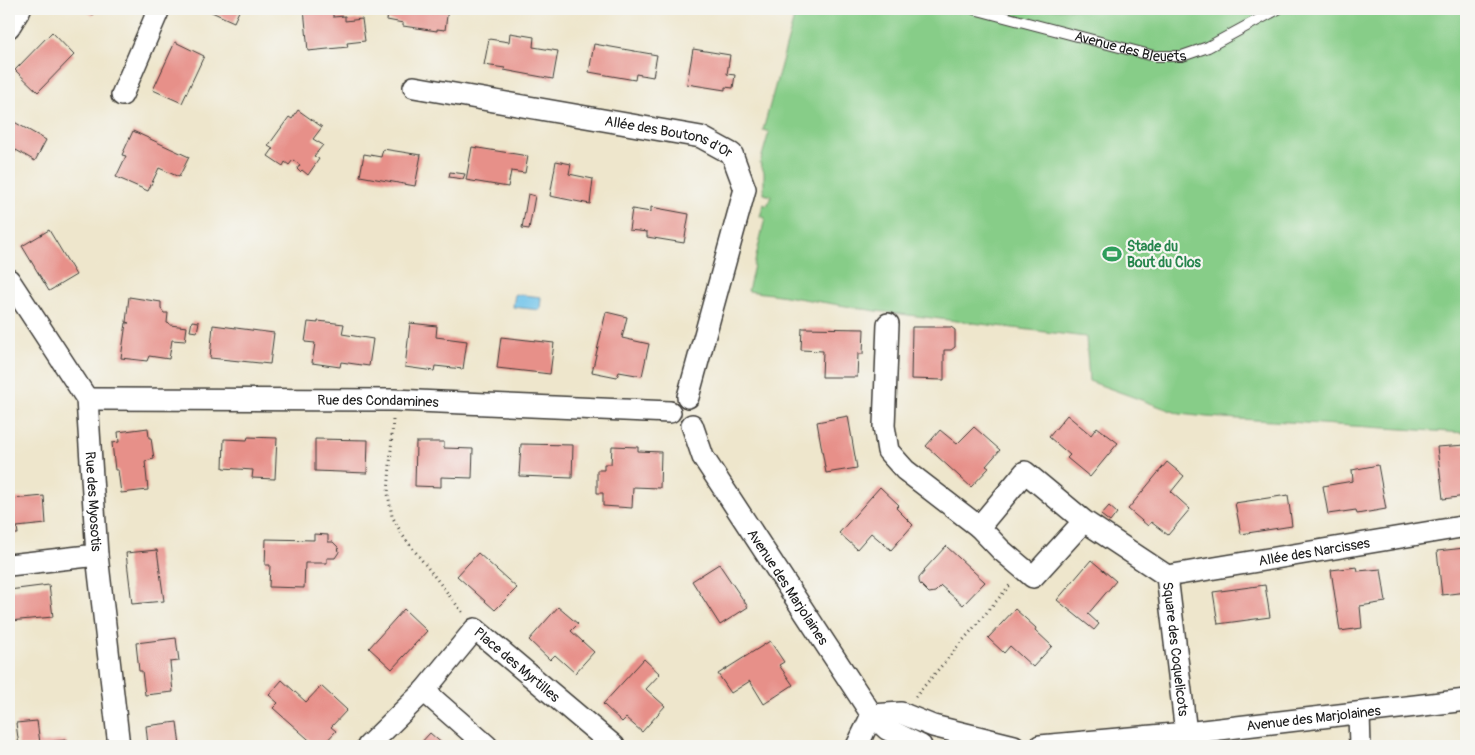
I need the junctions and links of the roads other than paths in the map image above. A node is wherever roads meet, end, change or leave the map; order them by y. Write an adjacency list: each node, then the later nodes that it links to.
1 (20, 9): 5 (street)
2 (159, 9): 7 (street)
3 (974, 9): 4 (lane, Avenue des Bleuets)
4 (1278, 9)
5 (9, 27)
6 (414, 87): 10 (street, Allée des Boutons d'Or)
7 (122, 95)
8 (9, 280): 11 (street, Rue des Myosotis)
9 (888, 324): 16 (street)
10 (688, 397): 12 (street); 13 (street)
11 (86, 399): 12 (street, Rue des Condamines); 17 (street, Rue des Myosotis)
12 (670, 412): 13 (street)
13 (692, 425): 23 (street, Avenue des Marjolaines)
14 (1084, 521): 16 (street, Square des Coquelicots); 16 (street); 19 (street, Square des Coquelicots)
15 (1462, 527): 19 (street, Allée des Narcisses)
16 (979, 528)
17 (97, 555): 18 (street); 26 (street, Rue des Myosotis)
18 (9, 565)
19 (1167, 576): 25 (street, Square des Coquelicots)
20 (424, 691): 27 (street, Place des Myrtilles); 28 (street); 29 (street, Place des Myrtilles)
21 (1466, 700): 22 (street, Avenue des Marjolaines)
22 (1359, 713): 25 (street, Avenue des Marjolaines); 35 (street)
23 (872, 716): 24 (street); 30 (street); 31 (street)
24 (933, 726): 32 (street); 33 (street)
25 (1186, 733): 34 (street, Avenue des Marjolaines)
26 (119, 746)
27 (368, 746)
28 (486, 746)
29 (614, 746)
30 (858, 746)
31 (921, 746)
32 (941, 746)
33 (1014, 746)
34 (1040, 746)
35 (1360, 746)

